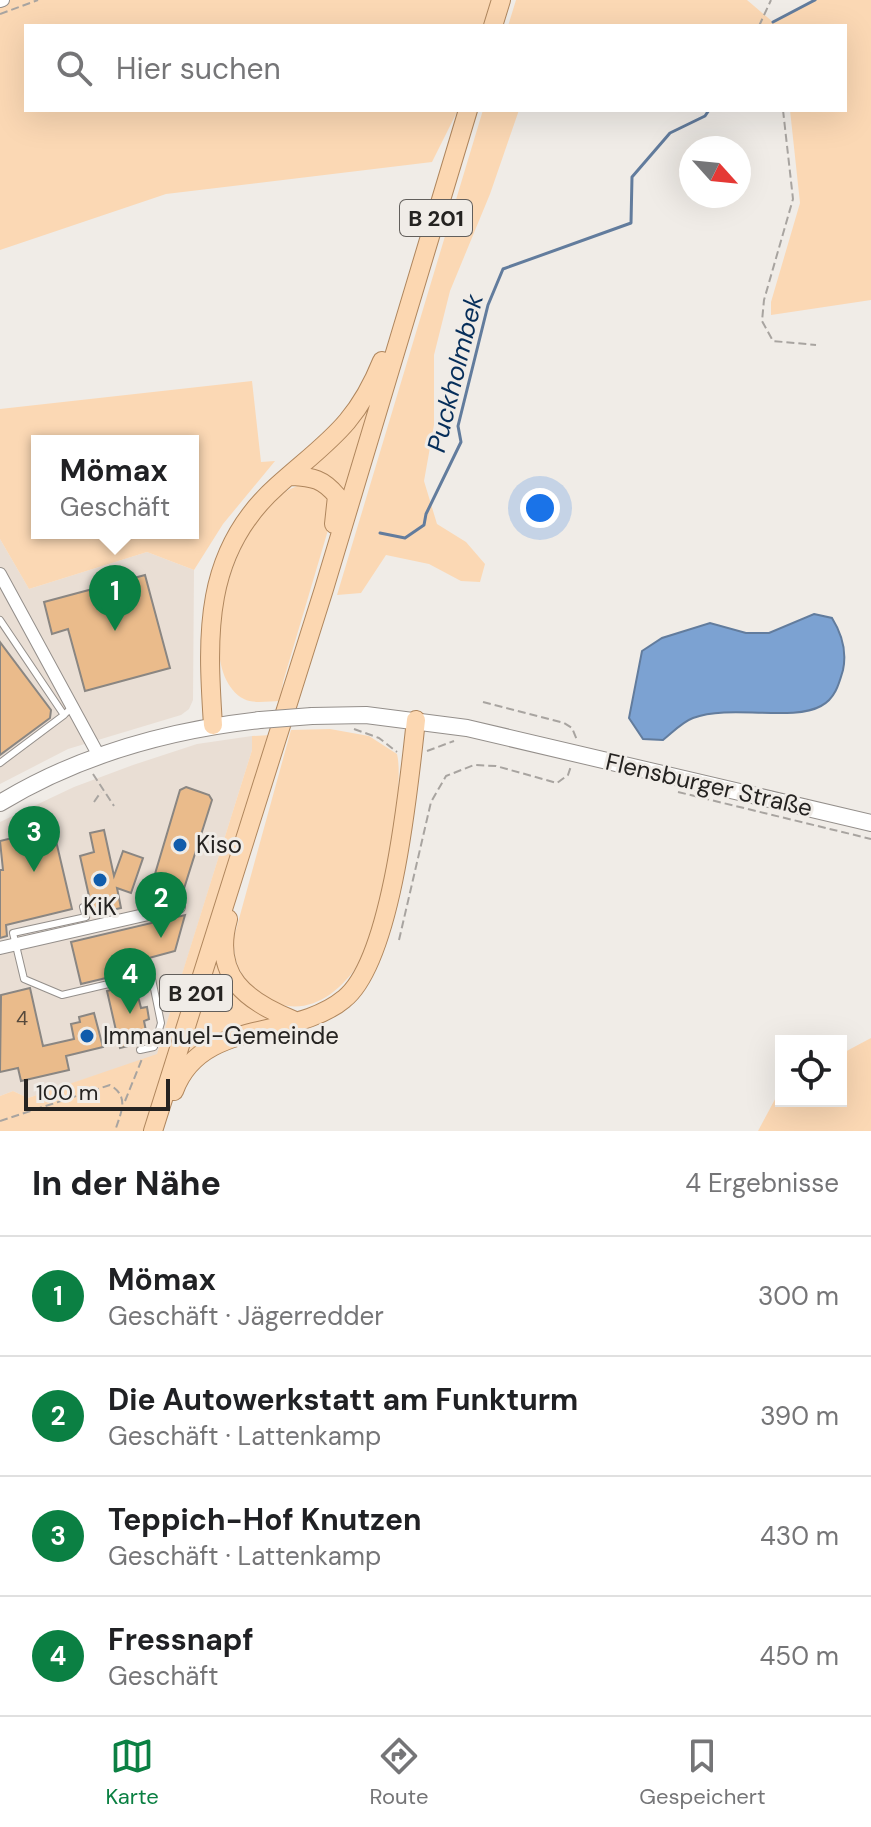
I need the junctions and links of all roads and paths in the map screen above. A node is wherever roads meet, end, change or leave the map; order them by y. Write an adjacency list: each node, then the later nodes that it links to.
1 (38, 0): 4 (path)
2 (501, 0): 5 (main road)
3 (771, 0): 6 (path)
4 (0, 14)
5 (494, 24)
6 (760, 24)
7 (467, 112): 9 (main road, B 201)
8 (783, 112): 10 (path)
9 (404, 326): 11 (main road); 13 (main road, B 201)
10 (816, 345)
11 (292, 476): 13 (main road); 18 (main road)
12 (0, 574): 16 (street)
13 (324, 589): 32 (main road, B 201)
14 (0, 620): 16 (lane)
15 (483, 702): 22 (path)
16 (68, 711): 23 (street); 24 (lane)
17 (416, 720): 18 (street, Flensburger Straße, bridge); 21 (main road); 22 (street, Flensburger Straße)
18 (213, 725): 23 (street)
19 (350, 728): 21 (path)
20 (457, 740): 21 (path)
21 (412, 752): 38 (main road)
22 (575, 754): 30 (street, Flensburger Straße); 35 (path)
23 (101, 762): 26 (path); 28 (street)
24 (0, 763)
25 (667, 789): 31 (path)
26 (101, 791): 27 (path); 29 (path)
27 (94, 802)
28 (0, 803)
29 (114, 806)
30 (871, 823)
31 (871, 839)
32 (240, 856): 38 (main road); 44 (main road, B 201)
33 (83, 907): 36 (lane)
34 (179, 907): 36 (street)
35 (399, 940)
36 (16, 944): 37 (street); 39 (lane)
37 (0, 948)
38 (293, 1020): 45 (main road)
39 (140, 1050)
40 (139, 1070): 41 (path)
41 (125, 1102): 42 (path); 43 (path)
42 (0, 1121)
43 (115, 1131)
44 (153, 1131)
45 (160, 1131)

